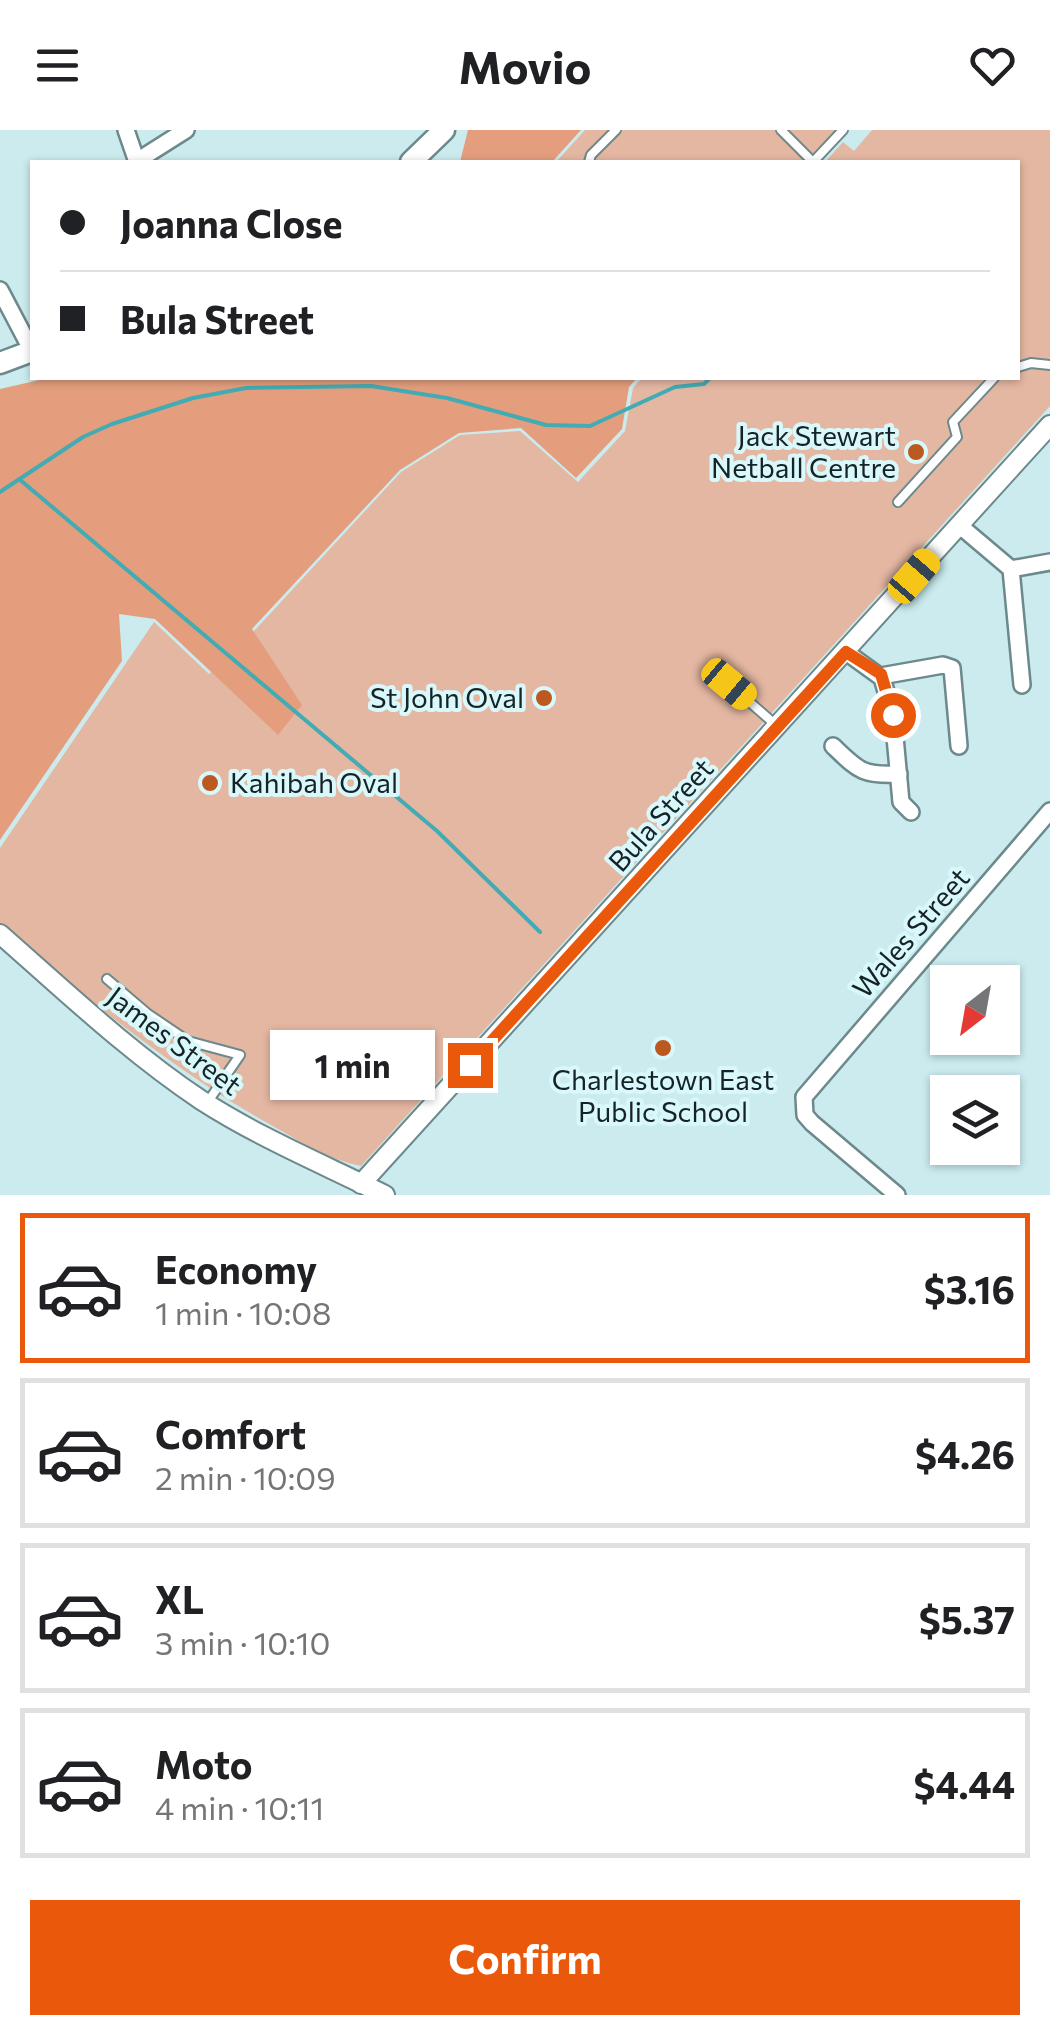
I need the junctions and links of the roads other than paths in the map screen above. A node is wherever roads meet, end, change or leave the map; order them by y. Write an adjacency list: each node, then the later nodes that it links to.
1 (126, 130): 7 (street)
2 (186, 130): 8 (street)
3 (444, 130): 9 (main road)
4 (616, 130): 10 (lane)
5 (780, 130): 11 (lane)
6 (844, 130): 12 (lane)
7 (136, 160)
8 (140, 160)
9 (412, 160)
10 (590, 160)
11 (811, 160)
12 (815, 160)
13 (0, 290): 14 (street)
14 (30, 347)
15 (30, 352): 16 (main road)
16 (0, 363)
17 (1050, 365): 18 (lane)
18 (1020, 367)
19 (989, 380): 21 (lane)
20 (1050, 425): 22 (street, Bula Street)
21 (898, 502)
22 (958, 525): 24 (street); 25 (street, Bula Street)
23 (1050, 562): 24 (street)
24 (1011, 569): 28 (street)
25 (846, 652): 26 (street); 29 (street, Bula Street)
26 (882, 676): 31 (street); 32 (street)
27 (729, 684): 29 (lane)
28 (1022, 685)
29 (778, 726): 38 (street, Bula Street)
30 (833, 746): 32 (street)
31 (958, 746)
32 (898, 774): 33 (street)
33 (910, 812)
34 (1049, 814): 40 (street, Wales Street)
35 (0, 934): 37 (street, James Street)
36 (107, 978): 37 (lane)
37 (207, 1104): 38 (street, James Street)
38 (356, 1189): 39 (street, James Street)
39 (386, 1195)
40 (897, 1195)

